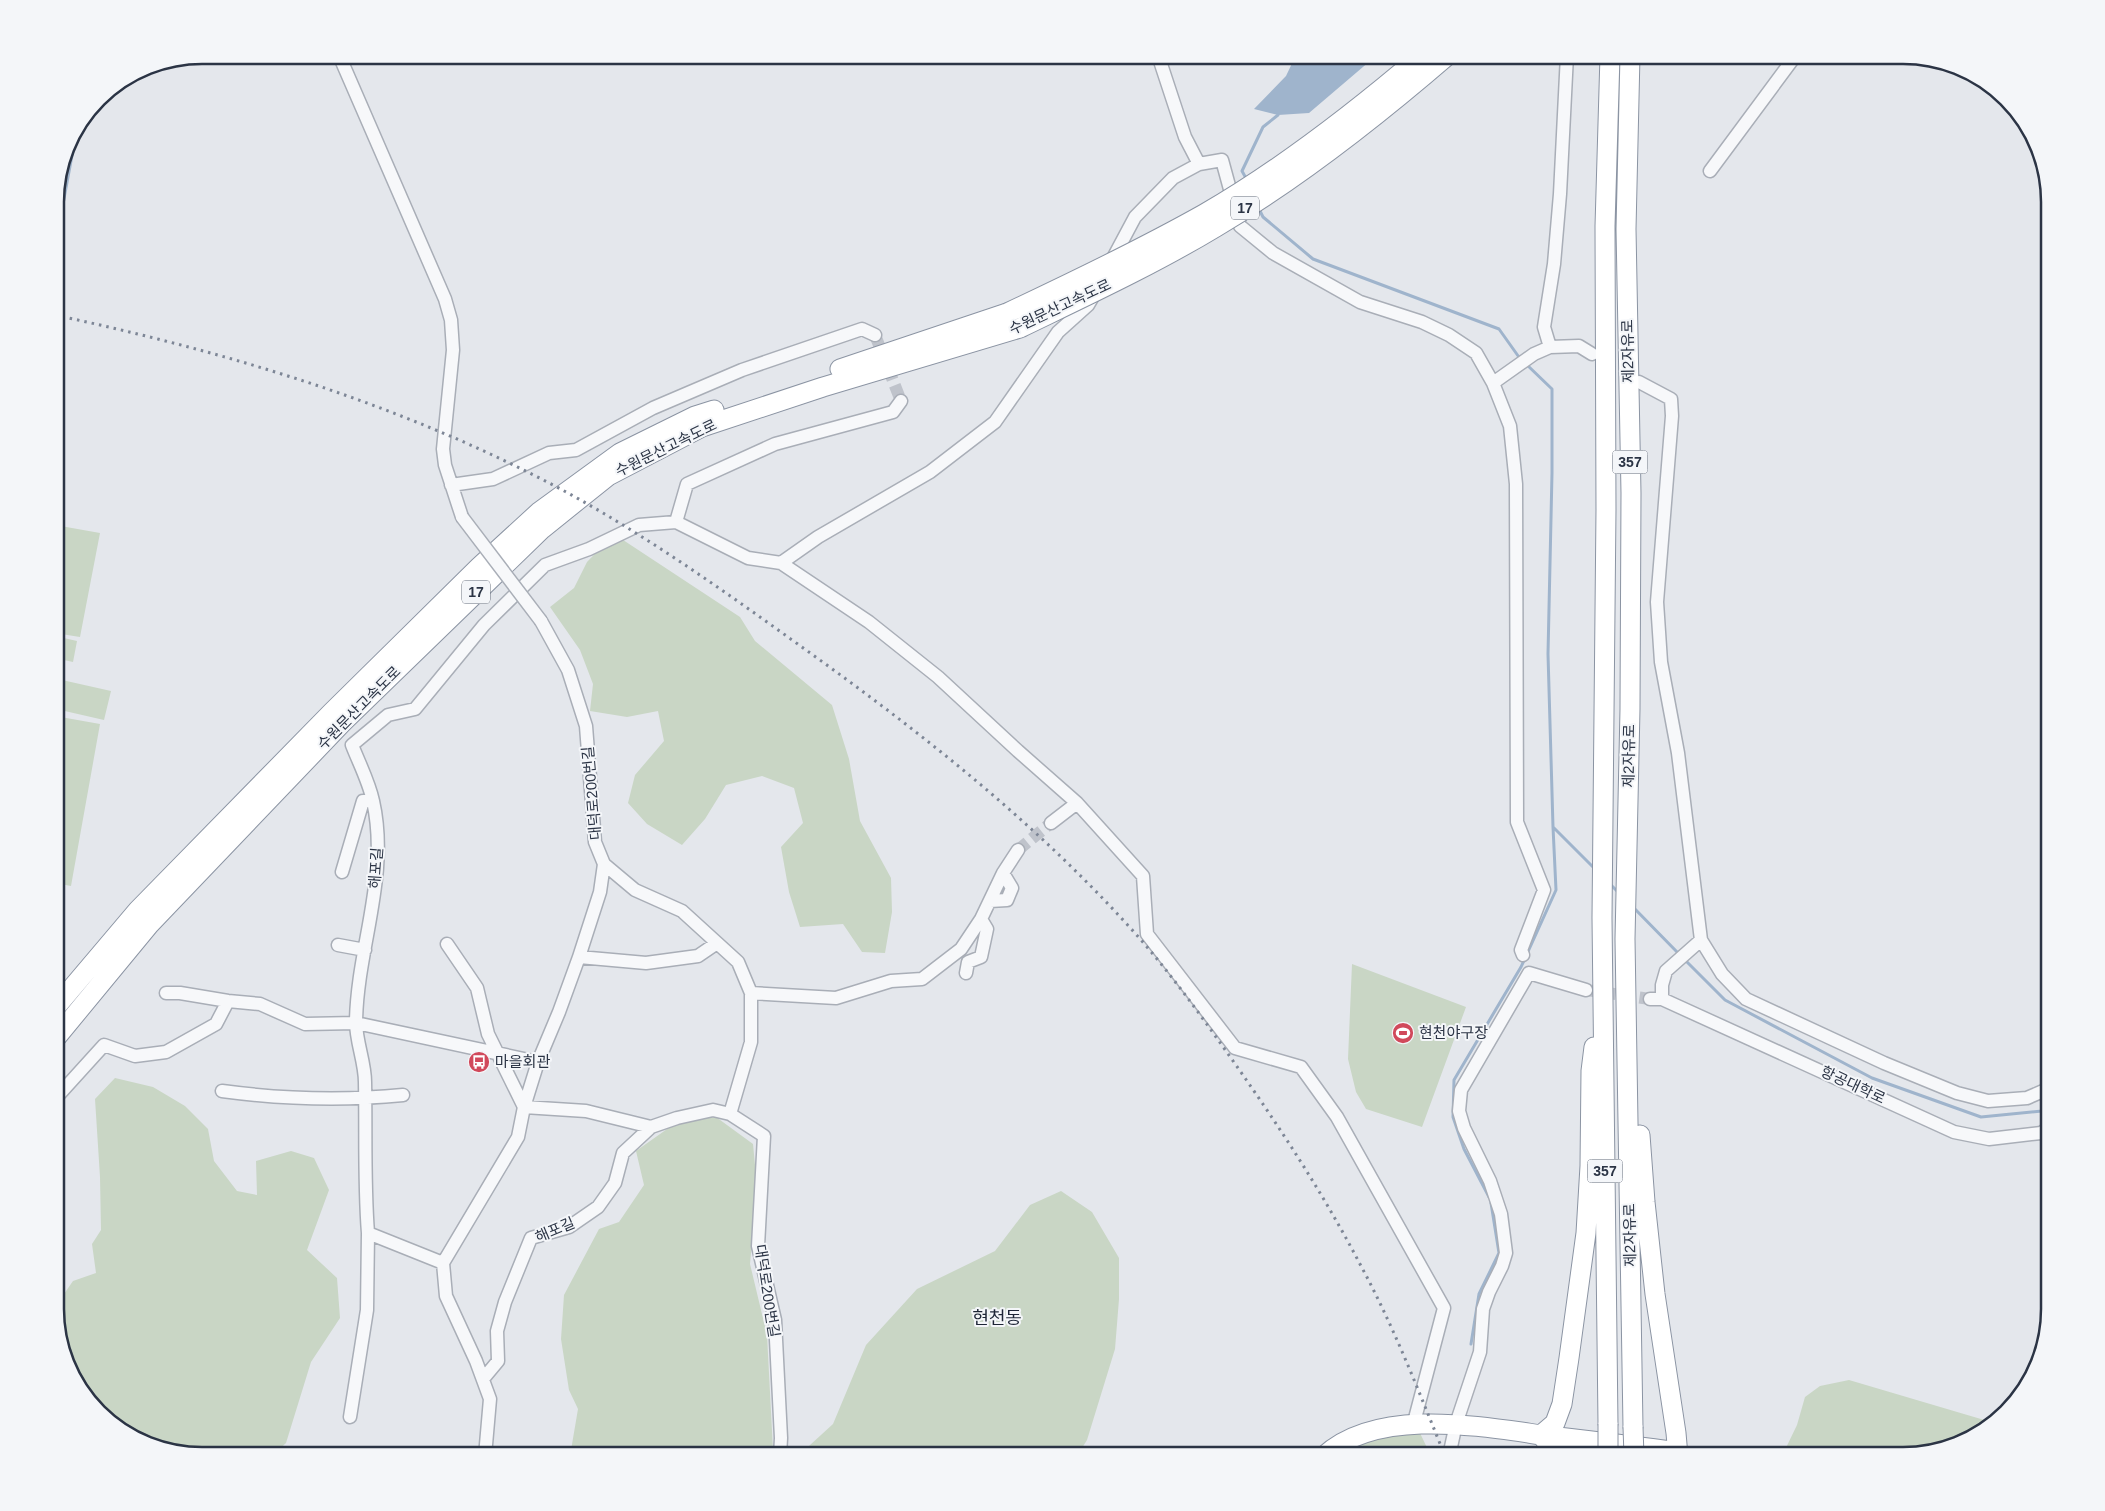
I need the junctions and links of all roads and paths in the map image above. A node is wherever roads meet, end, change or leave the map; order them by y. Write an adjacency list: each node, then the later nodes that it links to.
1 (343, 64): 17 (street, 대덕로200번길)
2 (1161, 64): 9 (street)
3 (1411, 64): 40 (highway, 수원문산고속도로 / 17, bridge)
4 (1438, 64): 43 (highway, 수원문산고속도로 / 17, bridge)
5 (1567, 64): 12 (street)
6 (1610, 64): 35 (highway, 제2자유로 / 357)
7 (1630, 64): 36 (highway, 제2자유로 / 357)
8 (1789, 64): 10 (street)
9 (1199, 164): 15 (street); 19 (street)
10 (1710, 171)
11 (875, 335): 17 (street)
12 (1550, 348): 13 (street); 15 (street)
13 (1592, 354)
14 (1639, 382): 27 (street)
15 (1493, 383): 32 (street)
16 (901, 400): 18 (street)
17 (451, 485): 24 (street, 대덕로200번길, bridge)
18 (676, 522): 19 (street); 20 (street, 해포길)
19 (781, 562): 21 (street)
20 (373, 801): 25 (street, 해포길); 31 (street, 해포길)
21 (1077, 803): 22 (street); 60 (street)
22 (1051, 823)
23 (1018, 850): 26 (street)
24 (604, 864): 28 (street, 대덕로200번길); 33 (street)
25 (342, 872)
26 (981, 919): 34 (street); 38 (street)
27 (1701, 940): 48 (street); 54 (street, 항공대학로)
28 (717, 943): 33 (street); 38 (street, 대덕로200번길)
29 (446, 944): 44 (street)
30 (338, 945): 31 (street)
31 (364, 950): 42 (street, 해포길)
32 (1523, 954)
33 (579, 957): 45 (street)
34 (966, 973)
35 (1603, 974): 61 (highway); 67 (highway, 제2자유로 / 357, bridge)
36 (1626, 977): 69 (highway, 제2자유로 / 357, bridge); 70 (highway)
37 (1586, 990): 59 (street)
38 (751, 993): 52 (street, 대덕로200번길)
39 (166, 994): 41 (street)
40 (64, 997)
41 (228, 1001): 42 (street); 46 (street)
42 (356, 1024): 44 (street); 50 (street, 해포길)
43 (64, 1028)
44 (498, 1053): 45 (street); 51 (street)
45 (538, 1062): 51 (street)
46 (64, 1089)
47 (222, 1091): 50 (street)
48 (2041, 1093)
49 (403, 1094): 50 (street)
50 (365, 1099): 55 (street, 해포길)
51 (524, 1107): 53 (street); 56 (street)
52 (730, 1114): 53 (street, 대덕로200번길); 63 (street, 대덕로200번길)
53 (652, 1127): 57 (street, 해포길)
54 (2041, 1133)
55 (368, 1233): 56 (street); 58 (street, 해포길)
56 (443, 1263): 57 (street)
57 (483, 1380): 62 (street)
58 (350, 1417)
59 (1456, 1424): 60 (highway); 61 (highway); 65 (street)
60 (1413, 1426): 64 (highway)
61 (1541, 1434): 66 (highway); 68 (highway)
62 (486, 1447)
63 (781, 1447)
64 (1337, 1447)
65 (1452, 1447)
66 (1551, 1447)
67 (1608, 1447)
68 (1630, 1447)
69 (1634, 1447)
70 (1677, 1447)

